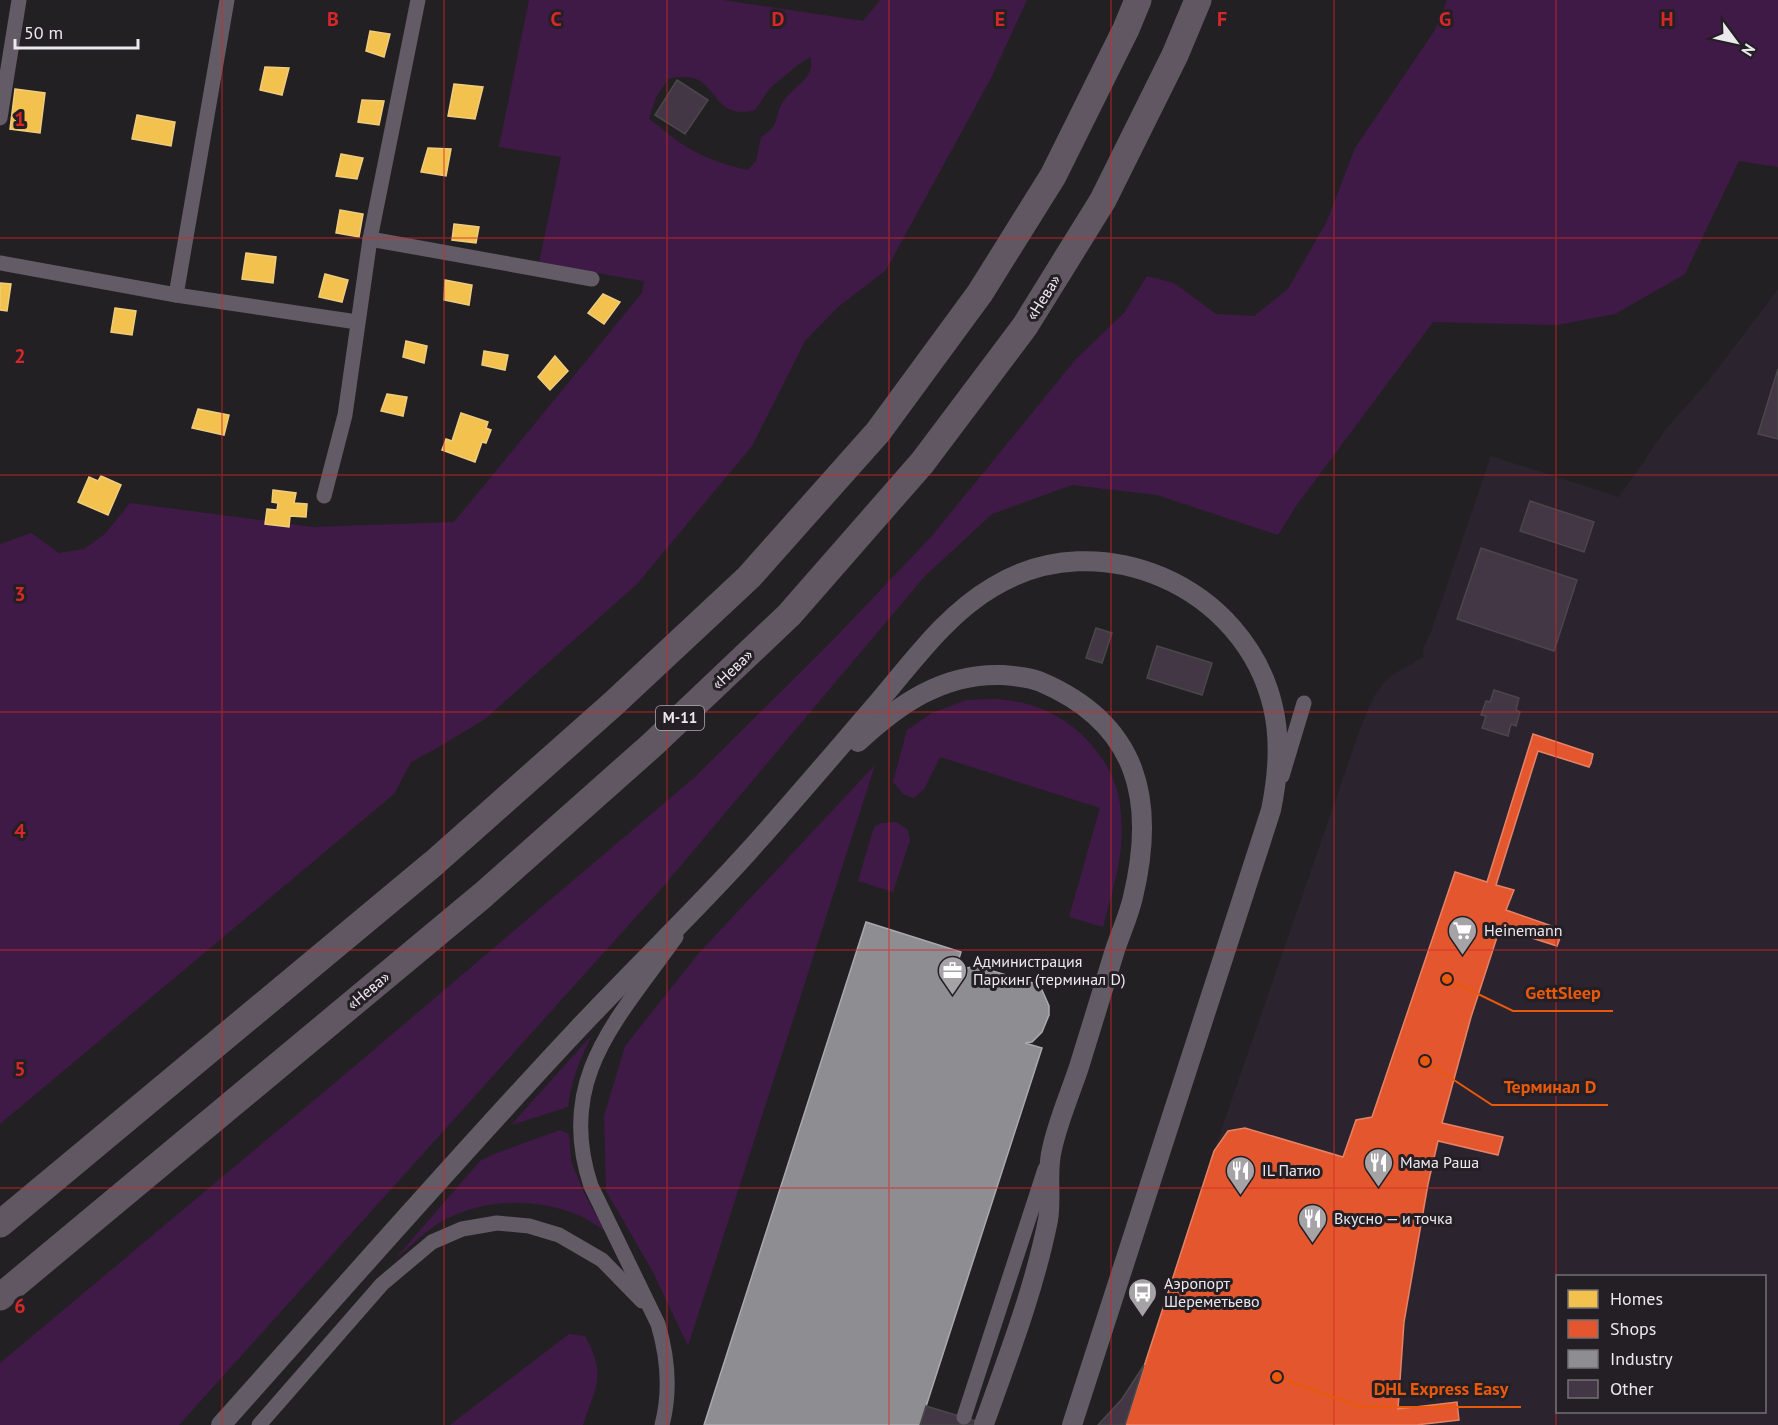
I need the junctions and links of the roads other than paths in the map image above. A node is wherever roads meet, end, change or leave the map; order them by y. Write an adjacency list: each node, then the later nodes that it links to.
1 (19, 0): 6 (street)
2 (227, 0): 10 (street)
3 (418, 0): 7 (street)
4 (1138, 0): 18 (highway)
5 (1198, 0): 19 (highway, «Нева» / М-11)
6 (0, 118)
7 (370, 239): 9 (street); 11 (street)
8 (0, 263): 10 (street)
9 (592, 279)
10 (176, 295): 11 (street)
11 (357, 322): 12 (street)
12 (324, 496)
13 (1304, 704): 15 (street)
14 (790, 805): 15 (street); 16 (street); 17 (street)
15 (1272, 810): 26 (street)
16 (712, 892): 20 (street); 23 (street)
17 (1051, 1150): 21 (street); 22 (street)
18 (0, 1224)
19 (0, 1297)
20 (651, 1309): 24 (street); 25 (street)
21 (964, 1417)
22 (984, 1424)
23 (221, 1425)
24 (259, 1425)
25 (662, 1425)
26 (1072, 1425)

